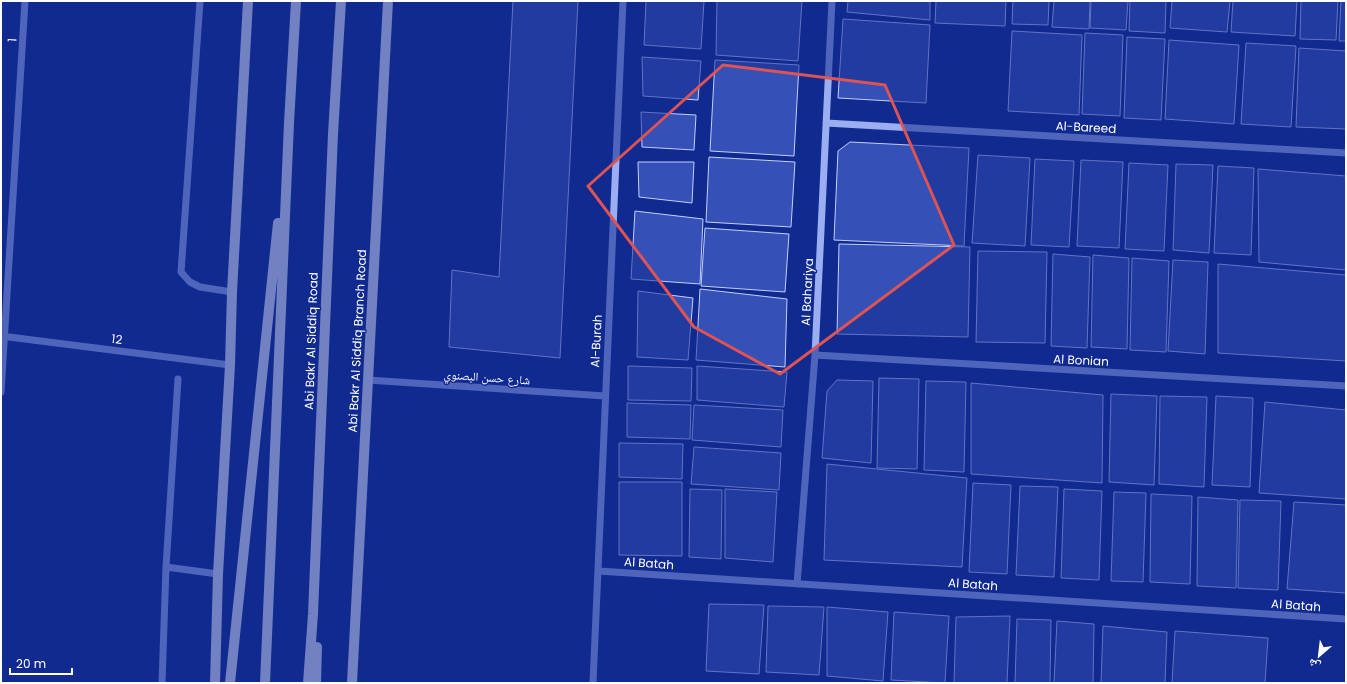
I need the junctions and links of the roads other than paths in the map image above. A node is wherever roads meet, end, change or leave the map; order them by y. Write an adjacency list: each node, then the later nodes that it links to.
1 (25, 1): 13 (street, 1)
2 (200, 1): 12 (street)
3 (248, 1): 12 (main road)
4 (296, 1): 9 (main road)
5 (341, 1): 14 (main road, Abi Bakr Al Siddiq Road)
6 (388, 1): 18 (main road, Abi Bakr Al Siddiq Branch Road)
7 (623, 1): 21 (street, Al-Burah)
8 (832, 1): 10 (street, Al Bahariya)
9 (289, 123): 29 (main road); 30 (main road)
10 (826, 123): 11 (street, Al-Bareed); 15 (street, Al Bahariya)
11 (1346, 153)
12 (232, 292): 16 (main road)
13 (3, 336): 16 (street, 12); 20 (street, 1)
14 (324, 339): 31 (main road, Abi Bakr Al Siddiq Road); 32 (main road)
15 (815, 355): 19 (street, Al Bonian); 25 (street, Al Bahariya)
16 (230, 365): 24 (main road)
17 (178, 379): 22 (street)
18 (368, 380): 21 (street, شارع حسن البصنوي); 33 (main road, Abi Bakr Al Siddiq Branch Road)
19 (1346, 386)
20 (1, 392)
21 (605, 396): 23 (street, Al-Burah)
22 (166, 567): 24 (street); 27 (street)
23 (598, 571): 25 (street, Al Batah); 34 (street, Al-Burah)
24 (218, 574): 28 (main road)
25 (797, 584): 26 (street, Al Batah)
26 (1346, 619)
27 (162, 683)
28 (215, 683)
29 (230, 683)
30 (265, 683)
31 (308, 683)
32 (316, 683)
33 (352, 683)
34 (593, 683)

